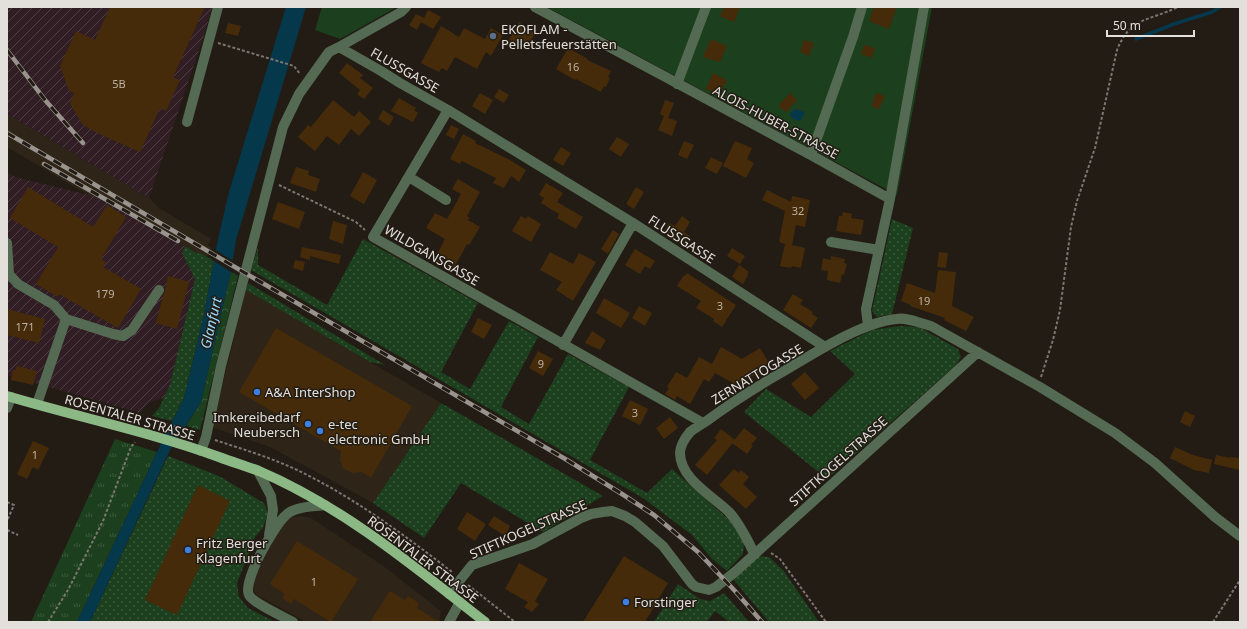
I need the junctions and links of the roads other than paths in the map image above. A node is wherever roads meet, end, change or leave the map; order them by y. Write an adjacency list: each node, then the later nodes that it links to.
1 (218, 7): 10 (street)
2 (406, 7): 7 (street)
3 (535, 7): 8 (street, ALOIS-HUBER-STRASSE)
4 (706, 7): 8 (street)
5 (862, 7): 11 (street)
6 (924, 7): 13 (street)
7 (339, 47): 9 (street, FLUSSGASSE); 29 (street)
8 (677, 84): 11 (street, ALOIS-HUBER-STRASSE)
9 (448, 110): 12 (street, WILDGANSGASSE); 15 (street, FLUSSGASSE)
10 (187, 122)
11 (811, 155): 13 (street, ALOIS-HUBER-STRASSE)
12 (409, 177): 14 (street); 22 (street, WILDGANSGASSE)
13 (890, 199): 18 (street)
14 (446, 200)
15 (633, 223): 22 (street); 23 (street, FLUSSGASSE)
16 (831, 242): 18 (street)
17 (7, 243): 20 (street)
18 (879, 250): 21 (street)
19 (159, 290): 20 (street)
20 (66, 319): 26 (street)
21 (868, 326): 23 (street, ZERNATTOGASSE); 24 (street, ZERNATTOGASSE)
22 (563, 345): 28 (street, WILDGANSGASSE)
23 (825, 348): 28 (street, ZERNATTOGASSE)
24 (978, 352): 32 (street); 34 (street, STIFTKOGELSTRASSE)
25 (9, 396): 26 (main road, ROSENTALER STRASSE); 27 (street)
26 (37, 404): 29 (main road, ROSENTALER STRASSE)
27 (7, 408)
28 (704, 423): 34 (street, ZERNATTOGASSE)
29 (197, 449): 30 (main road, ROSENTALER STRASSE)
30 (258, 471): 31 (main road, ROSENTALER STRASSE); 33 (street)
31 (326, 505): 33 (street); 35 (main road, ROSENTALER STRASSE)
32 (1240, 536)
33 (269, 538): 37 (street)
34 (754, 553): 35 (street, STIFTKOGELSTRASSE)
35 (449, 594): 36 (main road, ROSENTALER STRASSE)
36 (460, 602): 38 (street); 39 (main road, ROSENTALER STRASSE)
37 (293, 622)
38 (449, 622)
39 (485, 622)

